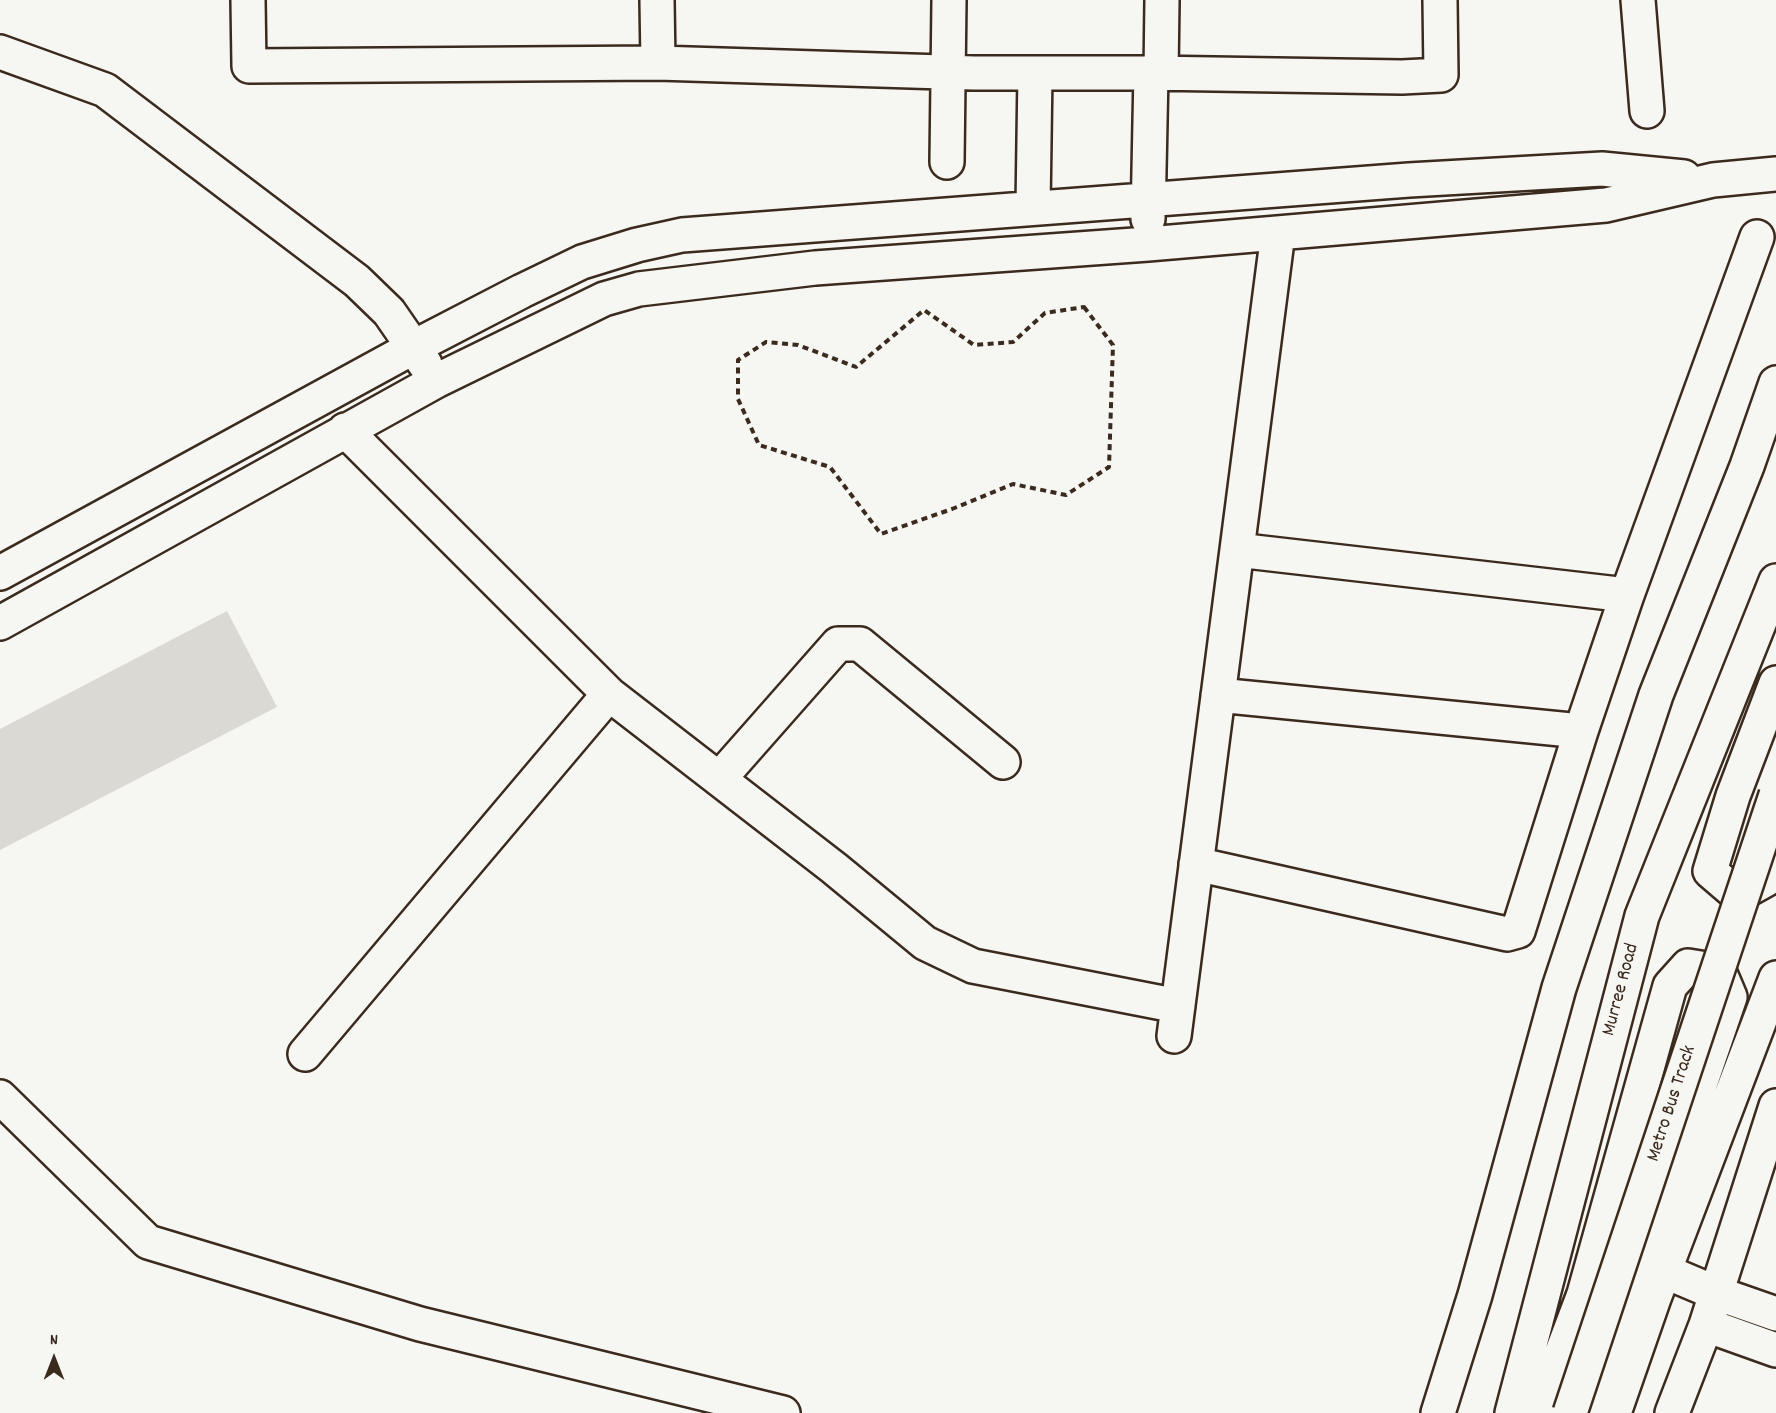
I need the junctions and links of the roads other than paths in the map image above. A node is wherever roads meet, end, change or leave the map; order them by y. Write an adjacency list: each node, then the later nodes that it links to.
1 (248, 0): 8 (street)
2 (657, 0): 8 (street)
3 (949, 0): 9 (street)
4 (1162, 0): 11 (street)
5 (1440, 0): 11 (street)
6 (1638, 0): 12 (street)
7 (0, 52): 21 (street)
8 (658, 63): 9 (street)
9 (949, 72): 10 (street); 13 (street)
10 (1035, 73): 11 (street); 17 (street)
11 (1156, 74): 16 (street)
12 (1647, 111)
13 (947, 162)
14 (1776, 174): 15 (street)
15 (1713, 180): 16 (street); 18 (street)
16 (1148, 198): 17 (street); 20 (street)
17 (1033, 207): 21 (street)
18 (1278, 233): 20 (street); 25 (street)
19 (1757, 237): 28 (street)
20 (1148, 244): 22 (street)
21 (414, 347): 22 (street); 26 (street)
22 (436, 381): 24 (street)
23 (1776, 383): 49 (street)
24 (345, 430): 29 (street); 31 (street)
25 (1237, 550): 28 (street); 32 (street)
26 (0, 573)
27 (1776, 581): 50 (street, Murree Road)
28 (1627, 595): 33 (street)
29 (0, 623)
30 (1776, 683): 37 (street)
31 (609, 694): 35 (street); 40 (street)
32 (1218, 695): 33 (street); 38 (street)
33 (1581, 731): 38 (street)
34 (1003, 762): 35 (street)
35 (719, 779): 38 (street)
36 (1776, 795): 52 (street, Metro Bus Track, bridge)
37 (1776, 860)
38 (1196, 864)
39 (1776, 978): 43 (street)
40 (305, 1054)
41 (0, 1097): 48 (street)
42 (1776, 1106): 44 (street)
43 (1664, 1271): 44 (street); 54 (street)
44 (1716, 1293): 45 (street); 46 (street)
45 (1776, 1314)
46 (1706, 1325): 47 (street); 55 (street)
47 (1776, 1350)
48 (783, 1413)
49 (1438, 1413)
50 (1512, 1413)
51 (1539, 1413): 53 (street)
52 (1570, 1413)
53 (1592, 1413)
54 (1614, 1413)
55 (1672, 1413)

